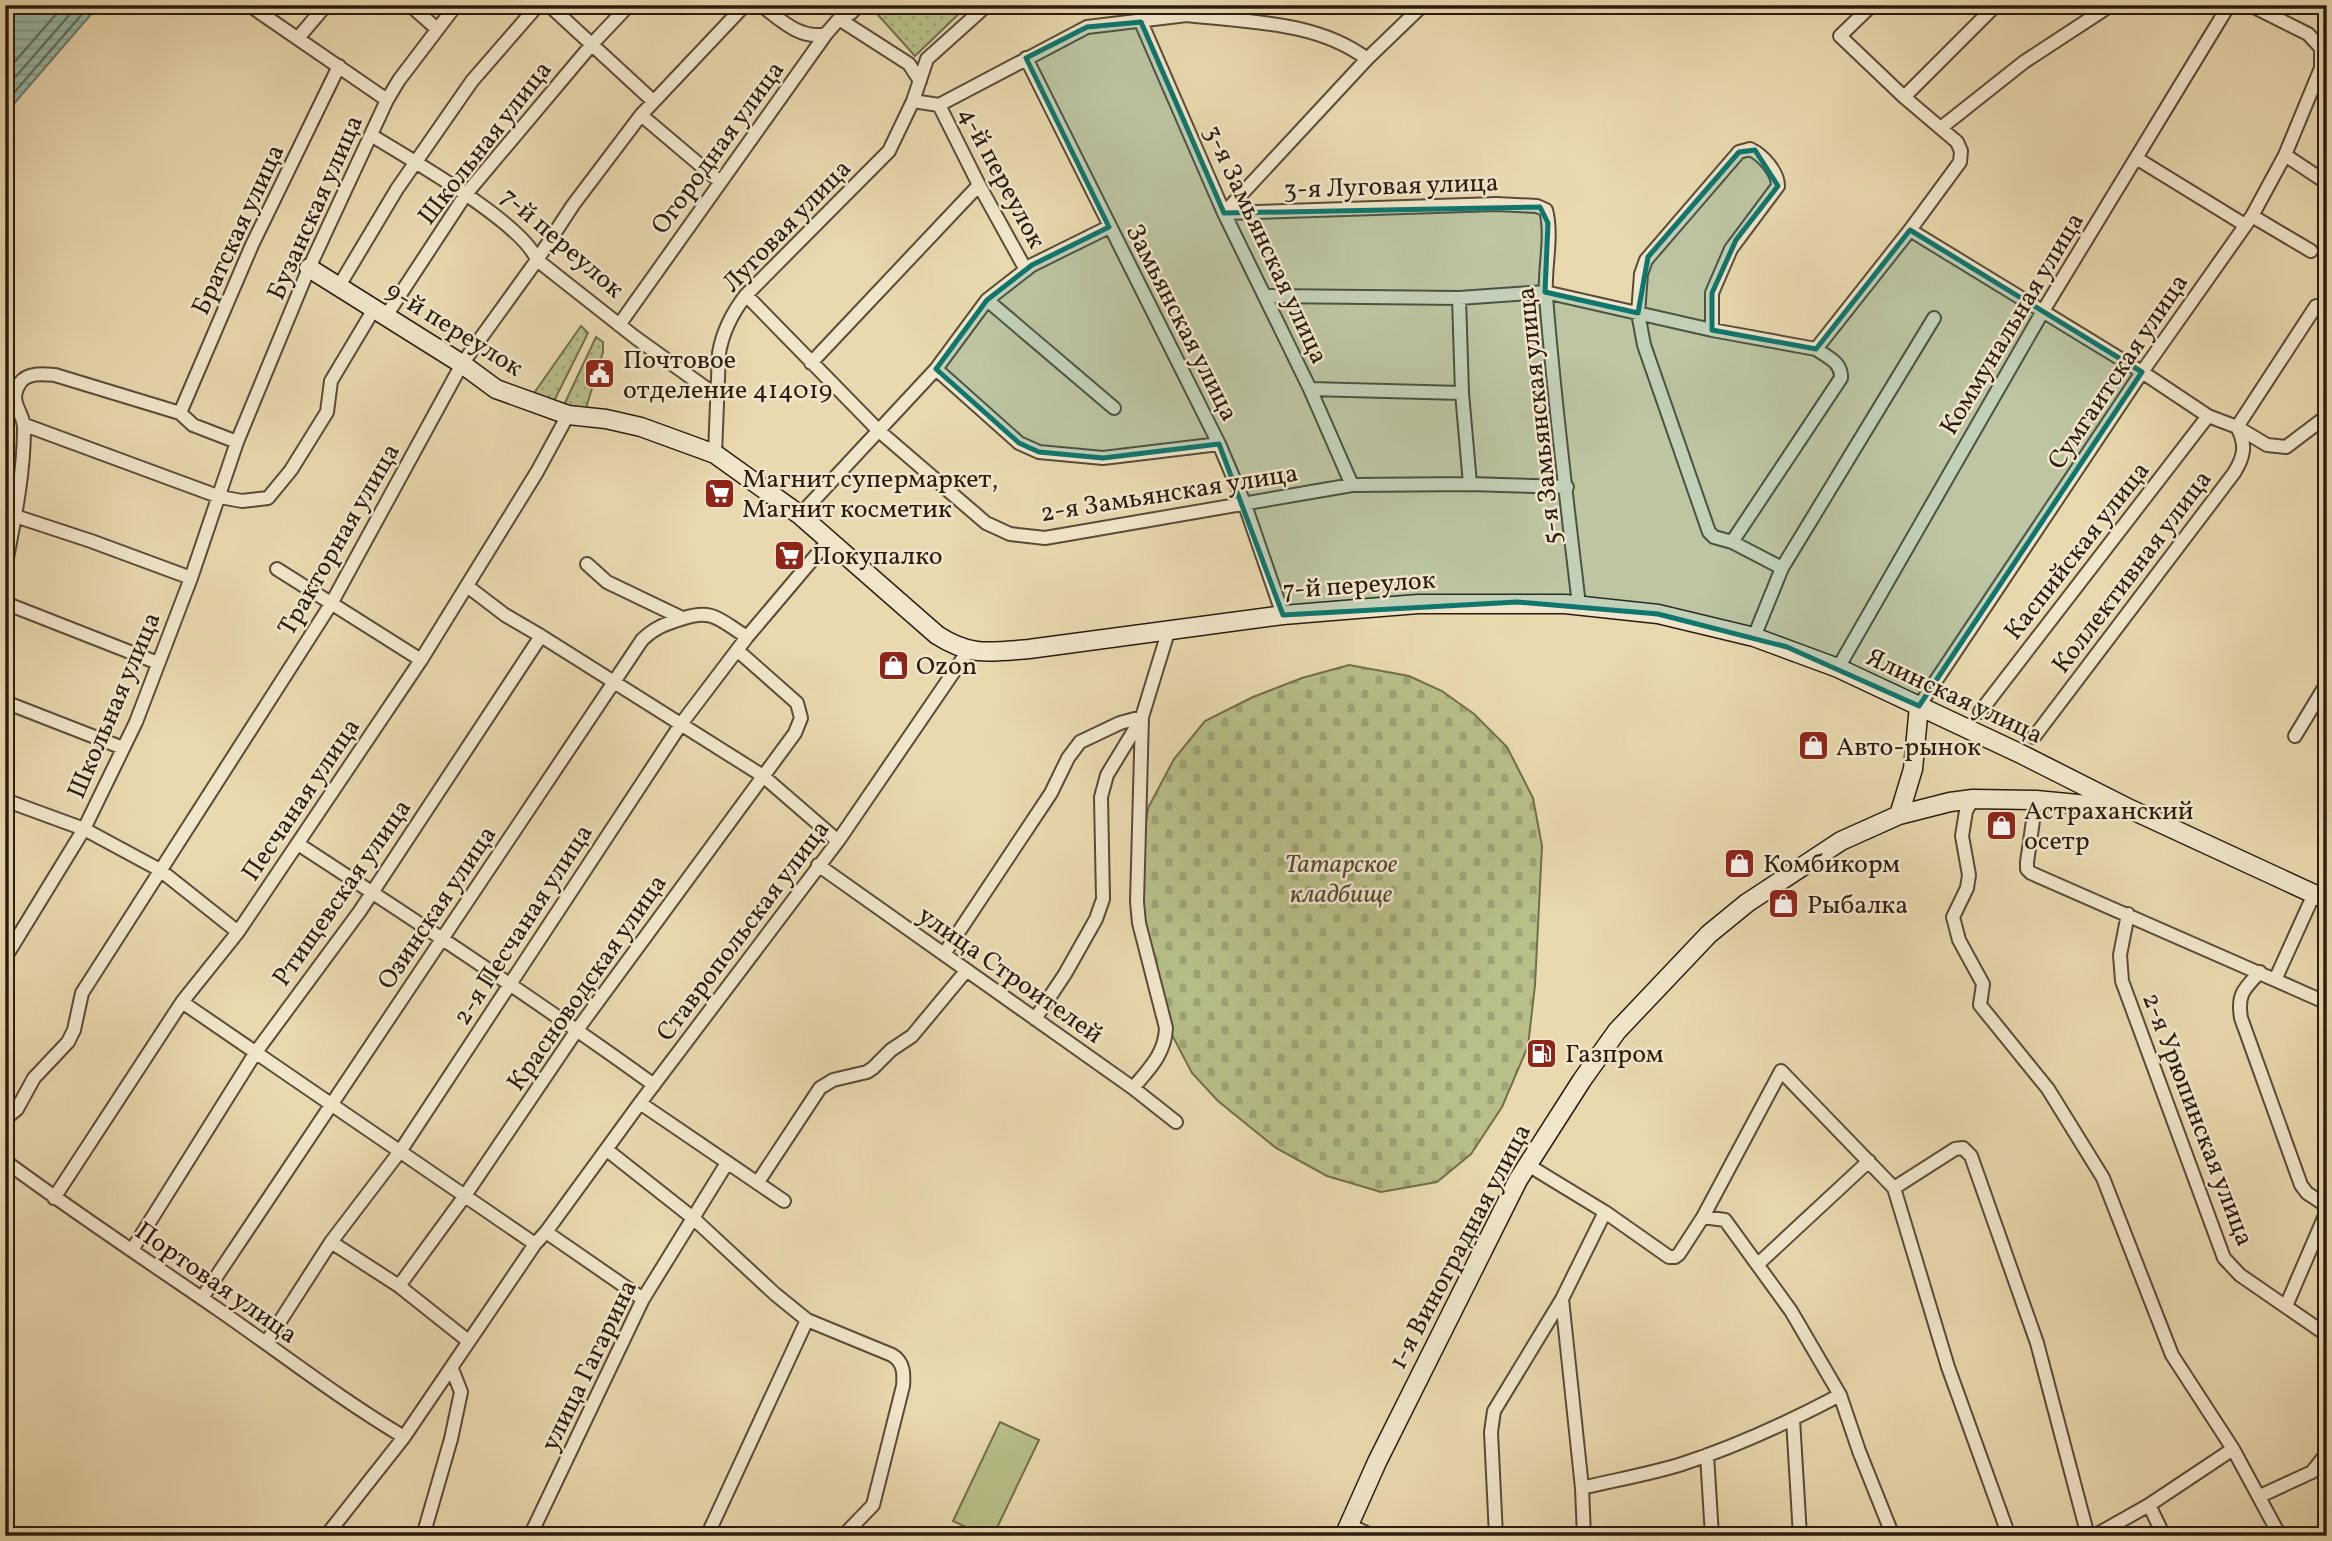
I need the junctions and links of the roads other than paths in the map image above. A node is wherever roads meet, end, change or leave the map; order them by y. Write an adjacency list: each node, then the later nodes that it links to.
1 (249, 5): 25 (street)
2 (326, 5): 25 (street)
3 (410, 5): 23 (street)
4 (456, 5): 23 (street, Бузанская улица)
5 (538, 5): 41 (street)
6 (549, 5): 26 (street)
7 (629, 5): 26 (street, Школьная улица)
8 (761, 5): 24 (street)
9 (859, 5): 21 (street, Огородная улица)
10 (987, 5): 30 (street, Луговая улица)
11 (1177, 5): 20 (street)
12 (1197, 5): 20 (street)
13 (1423, 5): 28 (street)
14 (1872, 5): 31 (street)
15 (1996, 5): 31 (street)
16 (2111, 5): 37 (street)
17 (2229, 5): 40 (street, Коммунальная улица)
18 (2250, 5): 39 (street, Сумгаитская улица)
19 (745, 6): 33 (street, Тракторная улица)
20 (1187, 15): 22 (street); 28 (street)
21 (839, 19): 24 (street, Огородная улица); 30 (street)
22 (1141, 22): 27 (street); 46 (street, 3-я Замьянская улица)
23 (437, 29): 32 (street, Бузанская улица)
24 (826, 34): 42 (street, Огородная улица)
25 (298, 38): 29 (street)
26 (593, 43): 33 (street); 45 (street, Школьная улица)
27 (1026, 58): 35 (street); 49 (street, Замьянская улица)
28 (1367, 59): 46 (street)
29 (339, 66): 32 (street); 77 (street, Братская улица)
30 (920, 81): 34 (street, Луговая улица)
31 (1904, 97): 37 (street)
32 (387, 100): 38 (street, Бузанская улица)
33 (653, 101): 36 (street, Тракторная улица)
34 (913, 101): 35 (street); 57 (street, Луговая улица)
35 (939, 105): 44 (street, 4-й переулок)
36 (641, 115): 42 (street); 52 (street, Тракторная улица)
37 (1942, 127): 50 (street)
38 (371, 135): 41 (street, 7-й переулок); 53 (street, Бузанская улица)
39 (2285, 155): 43 (street); 47 (street, Сумгаитская улица)
40 (2136, 158): 47 (street); 61 (street, Коммунальная улица)
41 (415, 163): 45 (street, 7-й переулок); 55 (street)
42 (719, 181): 66 (street, Огородная улица)
43 (2327, 183)
44 (979, 186): 54 (street, 4-й переулок); 69 (street)
45 (466, 194): 52 (street, 7-й переулок); 62 (street, Школьная улица)
46 (1224, 214): 48 (street, 3-я Луговая улица); 58 (street, 3-я Замьянская улица)
47 (2249, 221): 51 (street); 72 (street, Сумгаитская улица)
48 (1548, 223): 56 (street, 5-я Замьянская улица)
49 (1109, 227): 54 (street); 85 (street, Замьянская улица)
50 (1910, 230): 61 (street); 68 (street)
51 (2311, 251)
52 (537, 260): 66 (street, 7-й переулок); 70 (street, Тракторная улица)
53 (309, 268): 55 (street, 9-й переулок); 84 (street, Бузанская улица)
54 (1026, 270): 60 (street)
55 (339, 286): 62 (street, 9-й переулок)
56 (1545, 292): 59 (street); 63 (street); 89 (street, 5-я Замьянская улица)
57 (746, 295): 69 (street, 2-я Замьянская улица); 75 (street, Луговая улица)
58 (1265, 296): 59 (street); 73 (street, 3-я Замьянская улица)
59 (1459, 298): 74 (street)
60 (987, 300): 71 (street); 76 (street)
61 (2043, 311): 72 (street); 115 (street, Коммунальная улица)
62 (380, 312): 70 (street, 9-й переулок); 90 (street, Школьная улица)
63 (1638, 313): 67 (street); 67 (street); 95 (street)
64 (2327, 313): 82 (street)
65 (1934, 318): 98 (street)
66 (620, 325): 75 (street, 7-й переулок)
67 (1712, 330): 68 (street)
68 (1816, 349): 95 (street)
69 (811, 363): 83 (street, 2-я Замьянская улица)
70 (462, 364): 78 (street, 9-й переулок); 103 (street, Тракторная улица)
71 (936, 369): 83 (street); 85 (street)
72 (2142, 372): 79 (street); 119 (street, Сумгаитская улица)
73 (1310, 389): 74 (street); 88 (street, 3-я Замьянская улица)
74 (1462, 393): 87 (street)
75 (717, 396): 86 (street, Луговая улица)
76 (1114, 408)
77 (180, 413): 81 (street); 84 (street)
78 (568, 415): 86 (street, 9-й переулок); 101 (street, Песчаная улица)
79 (2208, 416): 82 (street); 120 (street, Каспийская улица)
80 (2327, 416): 82 (street)
81 (24, 425): 90 (street); 93 (street)
82 (2237, 427): 124 (street, Коллективная улица)
83 (879, 431): 91 (street, 2-я Замьянская улица); 92 (street)
84 (237, 442): 90 (street, Школьная улица)
85 (1219, 444): 91 (street, Замьянская улица)
86 (715, 454): 92 (street, 9-й переулок)
87 (1470, 484): 88 (street, 2-я Замьянская улица); 89 (street, 2-я Замьянская улица)
88 (1352, 485): 91 (street, 2-я Замьянская улица)
89 (1567, 487): 104 (street, 5-я Замьянская улица)
90 (220, 497): 100 (street, Школьная улица)
91 (1245, 505): 105 (street, Замьянская улица)
92 (800, 515): 94 (street, 9-й переулок)
93 (15, 516): 97 (street); 100 (street)
94 (829, 540): 110 (street, 2-я Песчаная улица); 112 (street, 9-й переулок)
95 (1732, 542): 98 (street)
96 (587, 564): 106 (street)
97 (5, 568)
98 (1782, 568): 109 (street)
99 (277, 569): 103 (street)
100 (191, 578): 114 (street, Школьная улица)
101 (467, 586): 108 (street); 113 (street, Песчаная улица)
102 (5, 603): 114 (street)
103 (331, 604): 113 (street); 136 (street, Тракторная улица)
104 (1579, 605): 105 (street, 7-й переулок); 109 (street, 7-й переулок)
105 (1283, 615): 107 (street, 7-й переулок)
106 (682, 618): 110 (street, Озинская улица); 116 (street, Озинская улица)
107 (1169, 629): 112 (street, 7-й переулок); 121 (street)
108 (541, 636): 116 (street); 137 (street, Ртищевская улица)
109 (1754, 636): 115 (street, Ялинская улица)
110 (747, 637): 111 (street, 2-я Песчаная улица)
111 (737, 650): 122 (street, 2-я Песчаная улица); 126 (street, Красноводская улица)
112 (968, 651): 133 (street, Ставропольская улица)
113 (421, 660): 134 (street, Песчаная улица)
114 (158, 663): 125 (street, Школьная улица)
115 (1838, 668): 119 (street, Ялинская улица)
116 (615, 681): 122 (street); 141 (street, Озинская улица)
117 (2327, 683): 123 (street)
118 (5, 702): 125 (street)
119 (1919, 706): 130 (street, Ялинская улица); 131 (street)
120 (1980, 712)
121 (1142, 717): 142 (street); 150 (street); 154 (street)
122 (681, 724): 126 (street); 147 (street, 2-я Песчаная улица)
123 (2295, 736)
124 (2034, 737)
125 (123, 748): 132 (street, Школьная улица)
126 (763, 776): 133 (street); 151 (street, Красноводская улица)
127 (1973, 799): 129 (street, 1-я Виноградная улица); 131 (street, 1-я Виноградная улица); 193 (street)
128 (5, 800): 132 (street)
129 (2036, 800): 130 (street, 1-я Виноградная улица); 139 (street)
130 (2130, 809): 138 (street, Ялинская улица)
131 (1899, 815): 164 (street, 1-я Виноградная улица)
132 (84, 829): 136 (street); 143 (street, Школьная улица)
133 (838, 841): 135 (street, Ставропольская улица)
134 (298, 844): 137 (street); 140 (street, Песчаная улица)
135 (818, 865): 142 (street, улица Строителей); 153 (street, Ставропольская улица)
136 (160, 870): 140 (street); 157 (street, Тракторная улица)
137 (372, 891): 141 (street); 152 (street, Ртищевская улица)
138 (2320, 897): 146 (street)
139 (2128, 914): 145 (street); 184 (street, 2-я Урюпинская улица)
140 (238, 933): 148 (street, Песчаная улица)
141 (443, 938): 147 (street); 156 (street, Озинская улица)
142 (943, 954): 144 (street, улица Строителей)
143 (5, 958)
144 (966, 971): 150 (street, улица Строителей); 165 (street)
145 (2260, 972): 146 (street); 170 (street)
146 (2275, 980): 149 (street)
147 (509, 985): 151 (street); 159 (street, 2-я Песчаная улица)
148 (183, 1002): 152 (street); 168 (street, Песчаная улица)
149 (2327, 1003)
150 (1035, 1019): 154 (street, улица Строителей)
151 (578, 1030): 153 (street); 167 (street, Красноводская улица)
152 (256, 1052): 156 (street); 178 (street, Ртищевская улица)
153 (654, 1085): 155 (street, Ставропольская улица)
154 (1133, 1088): 158 (street, улица Строителей)
155 (640, 1102): 160 (street, Ставропольская улица); 163 (street)
156 (330, 1104): 159 (street); 181 (street, Озинская улица)
157 (5, 1119)
158 (1176, 1122)
159 (401, 1150): 167 (street); 176 (street, 2-я Песчаная улица)
160 (607, 1150): 174 (street); 175 (street, Ставропольская улица)
161 (5, 1161): 168 (street, Портовая улица)
162 (1869, 1161): 166 (street); 173 (street); 179 (street)
163 (727, 1163): 165 (street); 174 (street, улица Гагарина)
164 (1528, 1165): 172 (street); 199 (street, 1-я Виноградная улица)
165 (758, 1182): 169 (street)
166 (1894, 1188): 211 (street); 212 (street)
167 (464, 1197): 177 (street); 180 (street, Красноводская улица)
168 (54, 1198): 178 (street, Портовая улица)
169 (784, 1201)
170 (2327, 1206)
171 (2327, 1211): 184 (street)
172 (1605, 1212): 173 (street); 182 (street)
173 (1703, 1217): 179 (street)
174 (693, 1218): 183 (street, улица Гагарина); 185 (street)
175 (546, 1232): 177 (street, Ставропольская улица); 183 (street)
176 (331, 1242): 180 (street); 188 (street, 2-я Песчаная улица)
177 (535, 1244): 187 (street, Ставропольская улица)
178 (132, 1250): 181 (street, Портовая улица)
179 (1758, 1264): 190 (street)
180 (399, 1286): 187 (street)
181 (202, 1298): 188 (street, Портовая улица)
182 (1562, 1299): 196 (street); 206 (street)
183 (643, 1300): 202 (street, улица Гагарина)
184 (2286, 1306): 186 (street, 2-я Урюпинская улица)
185 (807, 1320): 203 (street); 204 (street)
186 (2327, 1335)
187 (467, 1340): 189 (street, Ставропольская улица)
188 (266, 1343): 192 (street, Портовая улица)
189 (452, 1368): 192 (street, Ставропольская улица); 201 (street)
190 (1840, 1395): 191 (street); 210 (street)
191 (1793, 1419): 195 (street); 209 (street)
192 (404, 1437): 200 (street, Ставропольская улица)
193 (2233, 1449): 197 (street); 198 (street)
194 (2327, 1453): 197 (street)
195 (1707, 1455): 196 (street); 208 (street)
196 (1582, 1488): 207 (street)
197 (2260, 1496): 215 (street)
198 (2149, 1505): 213 (street); 214 (street)
199 (1346, 1530): 205 (street)
200 (326, 1536)
201 (423, 1536)
202 (530, 1536)
203 (707, 1536)
204 (843, 1536)
205 (1373, 1536)
206 (1496, 1536)
207 (1584, 1536)
208 (1712, 1536)
209 (1800, 1536)
210 (1893, 1536)
211 (2009, 1536)
212 (2088, 1536)
213 (2094, 1536)
214 (2164, 1536)
215 (2280, 1536)

